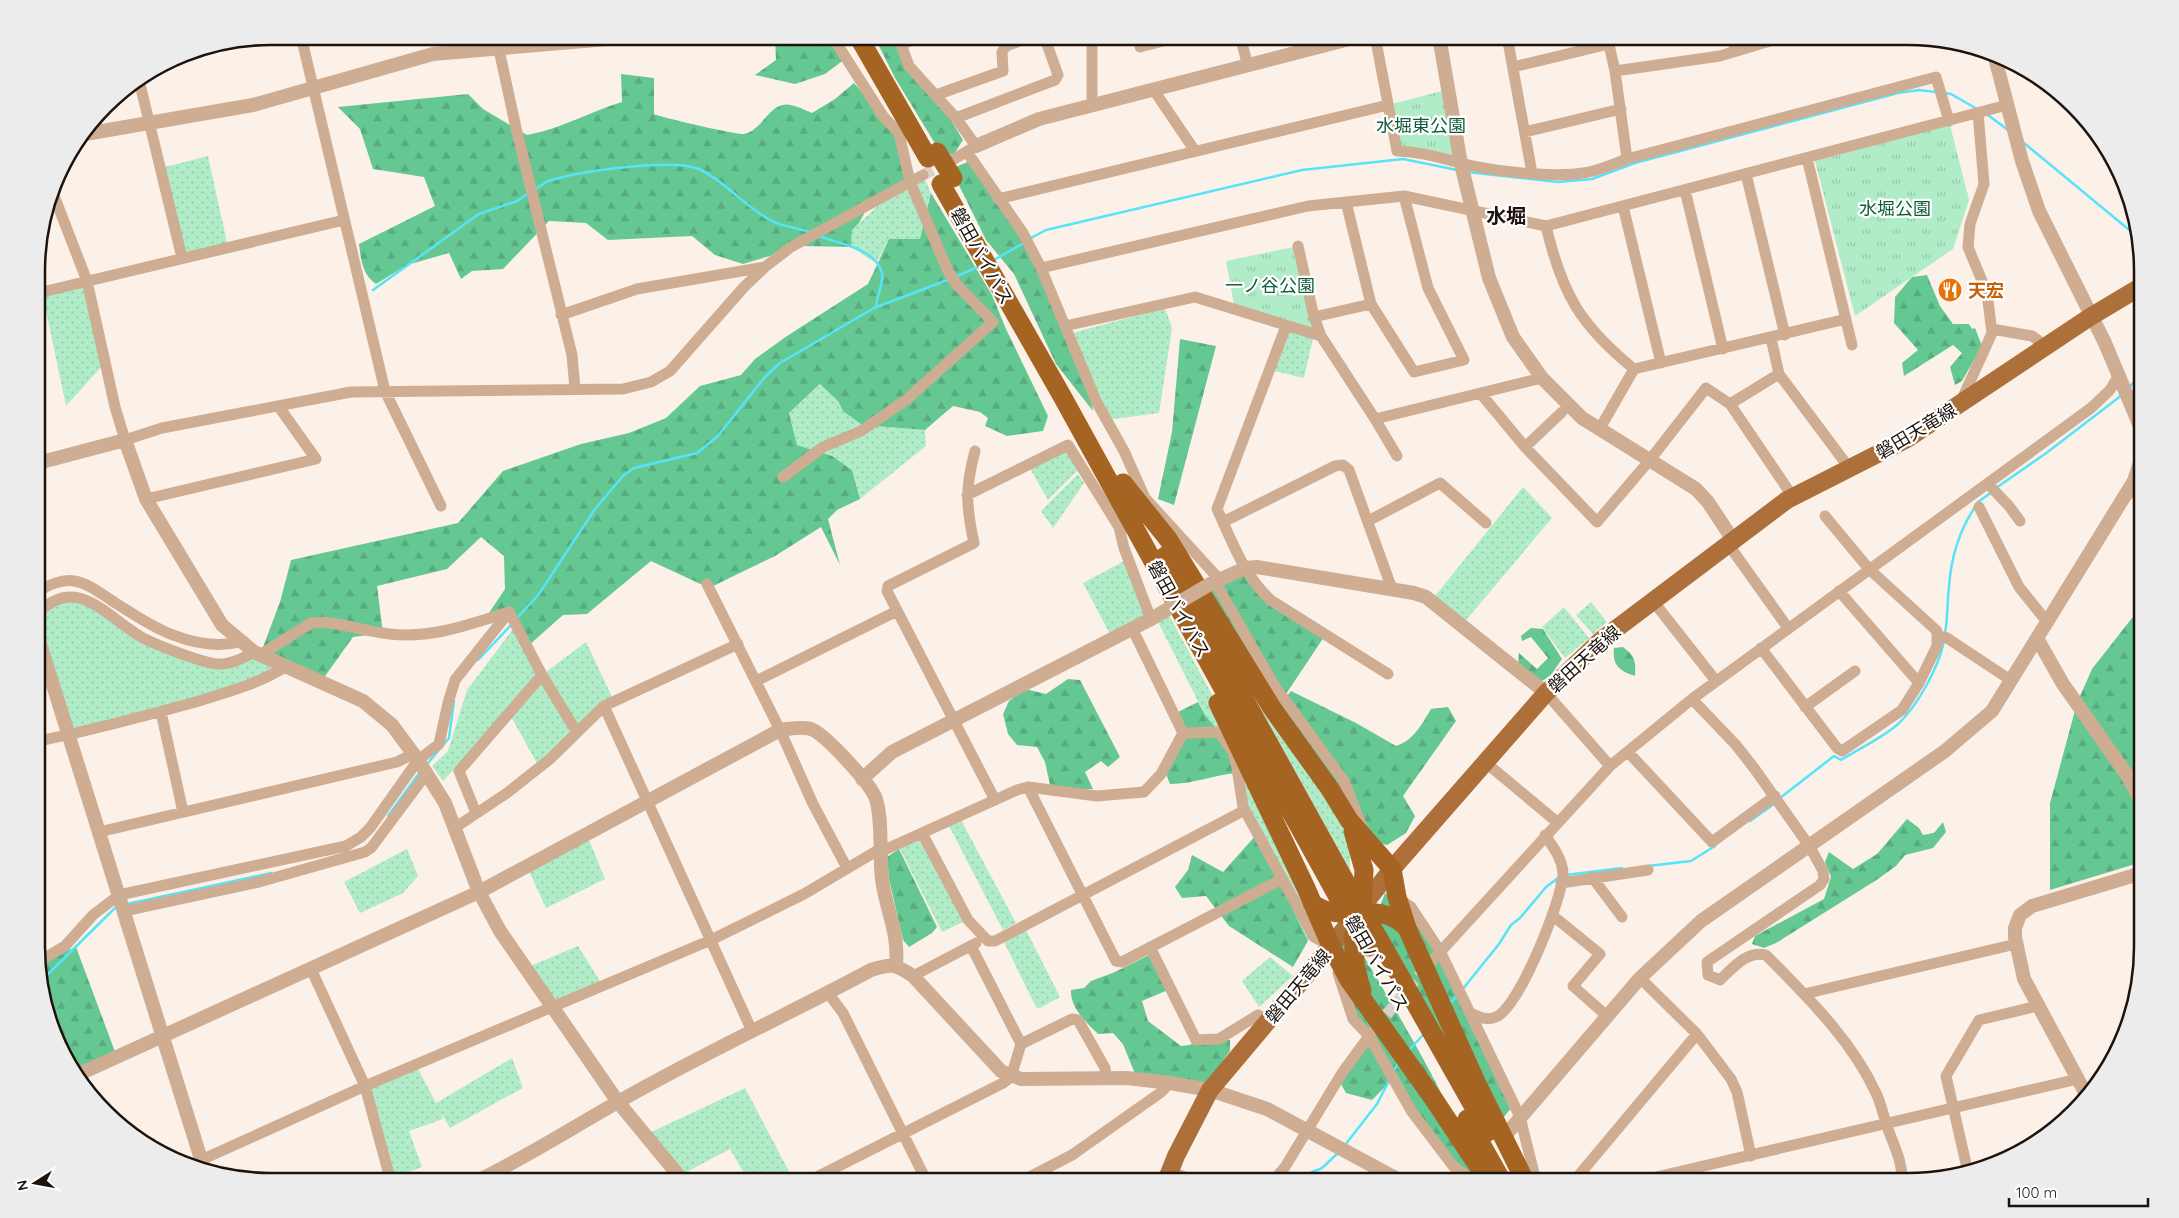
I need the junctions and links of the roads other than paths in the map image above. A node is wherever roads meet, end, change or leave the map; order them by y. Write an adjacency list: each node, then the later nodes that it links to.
1 (303, 45): 28 (street)
2 (481, 45): 28 (street)
3 (498, 45): 67 (street)
4 (838, 45): 49 (street)
5 (864, 45): 45 (highway, 磐田バイパス)
6 (877, 45): 45 (highway, 磐田バイパス)
7 (901, 45): 30 (street)
8 (1009, 45): 30 (street)
9 (1047, 45): 36 (street)
10 (1092, 45): 31 (street)
11 (1148, 45): 21 (street)
12 (1242, 45): 24 (street)
13 (1327, 45): 24 (street)
14 (1377, 45): 32 (street)
15 (1441, 45): 46 (street)
16 (1509, 45): 25 (street)
17 (1590, 45): 25 (street)
18 (1609, 45): 26 (street)
19 (1734, 45): 22 (street)
20 (1756, 45): 22 (street)
21 (1140, 47)
22 (1735, 51): 26 (street)
23 (1996, 63): 33 (street)
24 (1248, 66): 29 (street)
25 (1513, 67): 39 (street)
26 (1615, 71): 34 (street)
27 (140, 86): 38 (street)
28 (314, 88): 38 (street); 57 (street)
29 (1153, 90): 31 (street); 42 (street)
30 (936, 95): 36 (street)
31 (1092, 105): 41 (street)
32 (1388, 105): 42 (street); 46 (street)
33 (2007, 105): 35 (street); 69 (street)
34 (1621, 109): 39 (street); 44 (street)
35 (1978, 113): 37 (street); 73 (street)
36 (956, 118): 41 (street)
37 (1949, 121): 43 (street); 44 (street)
38 (149, 123): 40 (street); 60 (street)
39 (1525, 132): 47 (street)
40 (92, 133)
41 (971, 149): 45 (street); 52 (street)
42 (1195, 151): 52 (street)
43 (1807, 158): 48 (street); 70 (street)
44 (1627, 159): 47 (street)
45 (935, 161): 49 (street); 105 (highway, 磐田バイパス)
46 (1463, 170): 47 (street); 56 (street)
47 (1532, 173)
48 (1746, 174): 50 (street); 74 (street)
49 (910, 182): 61 (street); 102 (street)
50 (1685, 190): 55 (street); 79 (street)
51 (1404, 196): 54 (street); 56 (street); 66 (street)
52 (998, 199): 62 (street)
53 (56, 201): 63 (street)
54 (1346, 202): 62 (street); 66 (street)
55 (1624, 206): 58 (street); 80 (street)
56 (1472, 210): 58 (street); 84 (street)
57 (344, 220): 60 (street); 86 (street)
58 (1546, 226): 81 (street)
59 (1298, 246): 68 (street)
60 (182, 258): 63 (street)
61 (765, 267): 67 (street); 85 (street)
62 (1041, 268): 71 (street)
63 (87, 281): 64 (street); 95 (street)
64 (45, 291)
65 (2134, 291): 69 (main road, 磐田天竜線)
66 (1371, 304): 68 (street)
67 (561, 315): 85 (street)
68 (1314, 317): 75 (street)
69 (2090, 317): 78 (main road, 磐田天竜線); 83 (street)
70 (1846, 320): 74 (street); 77 (street)
71 (1065, 326): 72 (street); 121 (street)
72 (1286, 326): 75 (street); 116 (street)
73 (1992, 329): 78 (street); 88 (street)
74 (1785, 335): 76 (street)
75 (1321, 336): 93 (street)
76 (1771, 338): 79 (street); 82 (street)
77 (1852, 345)
78 (2046, 346): 88 (main road, 磐田天竜線)
79 (1723, 349): 80 (street)
80 (1661, 363): 81 (street)
81 (1634, 369): 94 (street)
82 (1779, 374): 89 (street); 101 (street)
83 (2118, 375): 92 (street); 104 (street)
84 (1542, 378): 87 (street); 94 (street)
85 (575, 389): 86 (street)
86 (385, 391): 90 (street); 111 (street)
87 (1481, 394): 93 (street); 96 (street)
88 (1964, 401): 101 (main road, 磐田天竜線)
89 (1730, 404): 100 (street); 108 (street)
90 (279, 407): 95 (street); 110 (street)
91 (1562, 412): 96 (street)
92 (2134, 412)
93 (1374, 419): 98 (street)
94 (1599, 430): 100 (street)
95 (125, 440): 99 (street); 110 (street)
96 (1525, 447): 100 (street)
97 (975, 451): 107 (street)
98 (1398, 456)
99 (45, 461)
100 (1649, 461): 118 (street)
101 (1850, 469): 108 (main road, 磐田天竜線)
102 (783, 477)
103 (2134, 481): 109 (street)
104 (1988, 484): 115 (street); 120 (street)
105 (1118, 485): 174 (highway); 194 (highway); 202 (highway, 磐田バイパス, bridge)
106 (2134, 490): 109 (street)
107 (967, 495): 128 (street); 130 (street)
108 (1793, 497): 118 (main road, 磐田天竜線)
109 (2124, 497): 131 (street)
110 (146, 499): 136 (street)
111 (441, 506)
112 (1979, 507): 131 (street)
113 (1826, 516): 120 (street)
114 (1368, 521): 116 (street); 117 (street); 124 (street)
115 (2020, 521)
116 (1223, 522): 119 (street)
117 (1486, 523)
118 (1731, 542): 126 (main road, 磐田天竜線); 133 (street)
119 (1245, 568): 121 (street); 124 (street); 143 (street)
120 (1869, 568): 125 (street); 134 (street)
121 (1214, 582): 130 (street, bridge); 180 (street)
122 (707, 584): 137 (street)
123 (45, 586): 136 (street)
124 (1392, 589): 149 (street)
125 (1839, 591): 133 (street); 148 (street)
126 (1653, 601): 147 (street); 149 (main road, 磐田天竜線)
127 (45, 607): 139 (street)
128 (897, 611): 145 (street); 154 (street)
129 (509, 612): 139 (street); 144 (street); 161 (street)
130 (1151, 618): 132 (street)
131 (2048, 623): 135 (street)
132 (1132, 628): 154 (street); 157 (street)
133 (1788, 628): 138 (street)
134 (1938, 636): 146 (street); 148 (street)
135 (2038, 640): 146 (street); 167 (street)
136 (240, 642): 139 (street)
137 (738, 644): 145 (street); 151 (street)
138 (1761, 648): 147 (street); 152 (street)
139 (257, 654): 141 (street)
140 (45, 660): 158 (street)
141 (285, 667): 153 (street); 161 (street)
142 (1855, 671): 152 (street)
143 (1388, 674)
144 (542, 675): 156 (street); 173 (street)
145 (756, 681): 155 (street)
146 (2012, 681): 181 (street)
147 (1716, 682): 150 (street)
148 (1920, 683): 152 (street)
149 (1546, 693): 162 (main road, 磐田天竜線); 163 (street)
150 (1692, 699): 160 (street); 168 (street)
151 (604, 706): 156 (street); 170 (street)
152 (1806, 707)
153 (161, 712): 158 (street); 172 (street)
154 (954, 719): 165 (street); 169 (street)
155 (780, 730): 165 (street); 170 (street); 183 (street)
156 (576, 731): 173 (street)
157 (1183, 733): 166 (street); 171 (street)
158 (68, 735): 159 (street); 177 (street)
159 (45, 740)
160 (1628, 752): 163 (street); 168 (street)
161 (416, 757): 164 (street); 172 (street); 191 (street)
162 (1485, 762): 175 (street); 184 (main road, 磐田天竜線)
163 (1610, 766): 175 (street)
164 (427, 773): 176 (street); 196 (street)
165 (862, 779): 182 (street)
166 (1028, 787): 169 (street); 192 (street)
167 (2134, 789)
168 (1774, 796): 181 (street)
169 (995, 800): 178 (street)
170 (647, 801): 190 (street); 201 (street)
171 (1245, 810): 189 (street); 192 (street)
172 (183, 812): 177 (street)
173 (476, 813): 176 (street)
174 (1349, 820): 180 (highway); 195 (highway)
175 (1557, 822): 179 (street)
176 (456, 827): 190 (street)
177 (99, 832): 191 (street)
178 (922, 833): 182 (street); 200 (street)
179 (1545, 835): 188 (street); 207 (street)
180 (1366, 841): 184 (highway)
181 (1810, 847): 213 (street); 215 (street)
182 (880, 851): 183 (street); 210 (street)
183 (847, 868): 201 (street)
184 (1392, 869): 193 (highway); 195 (main road, 磐田天竜線)
185 (1648, 870): 187 (street)
186 (2134, 875): 203 (street)
187 (1592, 877): 188 (street); 198 (street)
188 (1562, 878): 197 (street)
189 (1282, 879): 205 (street); 206 (street)
190 (479, 892): 211 (street); 218 (street)
191 (119, 895): 196 (street); 208 (street)
192 (1083, 895): 200 (street); 206 (street)
193 (1397, 897): 199 (highway); 207 (street)
194 (1312, 902): 195 (highway); 205 (highway)
195 (1360, 910): 199 (highway); 205 (main road, 磐田天竜線); 216 (highway)
196 (124, 911): 225 (street)
197 (1552, 915): 219 (street); 220 (street)
198 (1622, 917)
199 (1407, 928): 259 (highway)
200 (985, 938): 204 (street)
201 (711, 940): 218 (street); 222 (street)
202 (1374, 943): 257 (highway, 磐田バイパス); 258 (highway, 磐田バイパス)
203 (2016, 944): 215 (street); 217 (street)
204 (971, 946): 212 (street); 226 (street)
205 (1331, 946): 216 (highway); 221 (main road, 磐田天竜線); 223 (street)
206 (1150, 947): 221 (street)
207 (1440, 951): 209 (street); 219 (street)
208 (45, 958)
209 (1431, 962)
210 (896, 965): 212 (street); 214 (street)
211 (311, 969): 225 (street); 232 (street)
212 (913, 976): 228 (street)
213 (1640, 978): 220 (street); 224 (street)
214 (828, 993): 222 (street); 241 (street)
215 (1804, 994): 238 (street)
216 (1367, 1003): 256 (highway)
217 (2038, 1006): 230 (street); 236 (street)
218 (553, 1008): 232 (street); 235 (street)
219 (1470, 1013): 237 (street)
220 (1607, 1016): 237 (street)
221 (1269, 1020): 234 (main road, 磐田天竜線)
222 (752, 1031): 235 (street)
223 (1373, 1032): 239 (street); 255 (street)
224 (1696, 1034): 242 (street); 261 (street)
225 (163, 1036): 227 (street); 243 (street)
226 (1021, 1044): 228 (street); 229 (street)
227 (83, 1073)
228 (1011, 1077): 229 (street); 241 (street)
229 (1106, 1078): 231 (street)
230 (2078, 1079): 233 (street); 236 (street)
231 (1170, 1082): 234 (street); 251 (street)
232 (365, 1086): 244 (street); 246 (street)
233 (2083, 1089)
234 (1210, 1090): 239 (street); 252 (main road, 磐田天竜線)
235 (618, 1102): 247 (street); 248 (street)
236 (1953, 1108): 238 (street); 245 (street)
237 (1520, 1117): 240 (street); 260 (street)
238 (1887, 1125): 242 (street); 263 (street)
239 (1306, 1130): 253 (street); 254 (street)
240 (1509, 1131)
241 (903, 1133): 249 (street); 250 (street)
242 (1751, 1156): 262 (street)
243 (198, 1161)
244 (205, 1163)
245 (1966, 1165)
246 (389, 1173)
247 (494, 1173)
248 (677, 1173)
249 (825, 1173)
250 (923, 1173)
251 (1037, 1173)
252 (1176, 1173)
253 (1280, 1173)
254 (1386, 1173)
255 (1466, 1173)
256 (1474, 1173)
257 (1498, 1173)
258 (1511, 1173)
259 (1521, 1173)
260 (1534, 1173)
261 (1581, 1173)
262 (1676, 1173)
263 (1901, 1173)

